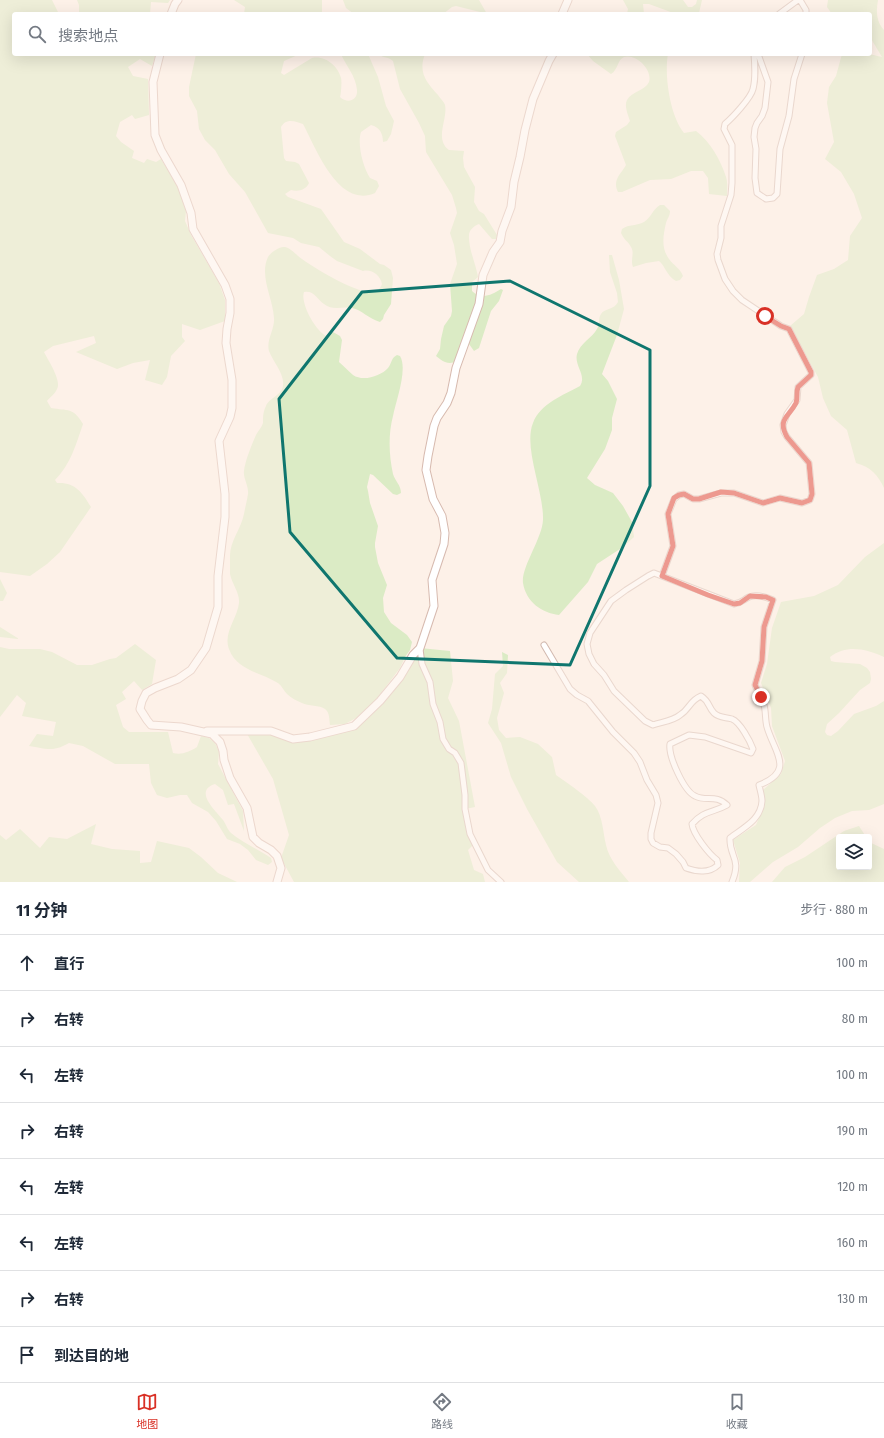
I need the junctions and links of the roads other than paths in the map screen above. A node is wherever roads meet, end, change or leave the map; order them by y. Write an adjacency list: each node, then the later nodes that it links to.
1 (178, 0): 4 (street)
2 (568, 0): 5 (street)
3 (799, 0): 6 (street); 7 (street)
4 (172, 12)
5 (563, 12)
6 (782, 12)
7 (806, 12)
8 (160, 56): 16 (street)
9 (552, 56): 15 (street)
10 (754, 56): 13 (street)
11 (759, 56): 12 (street)
12 (801, 56)
13 (662, 576): 14 (street); 19 (street)
14 (544, 645)
15 (420, 648): 16 (street); 18 (street)
16 (198, 731): 17 (street)
17 (277, 882)
18 (501, 882)
19 (732, 882)

